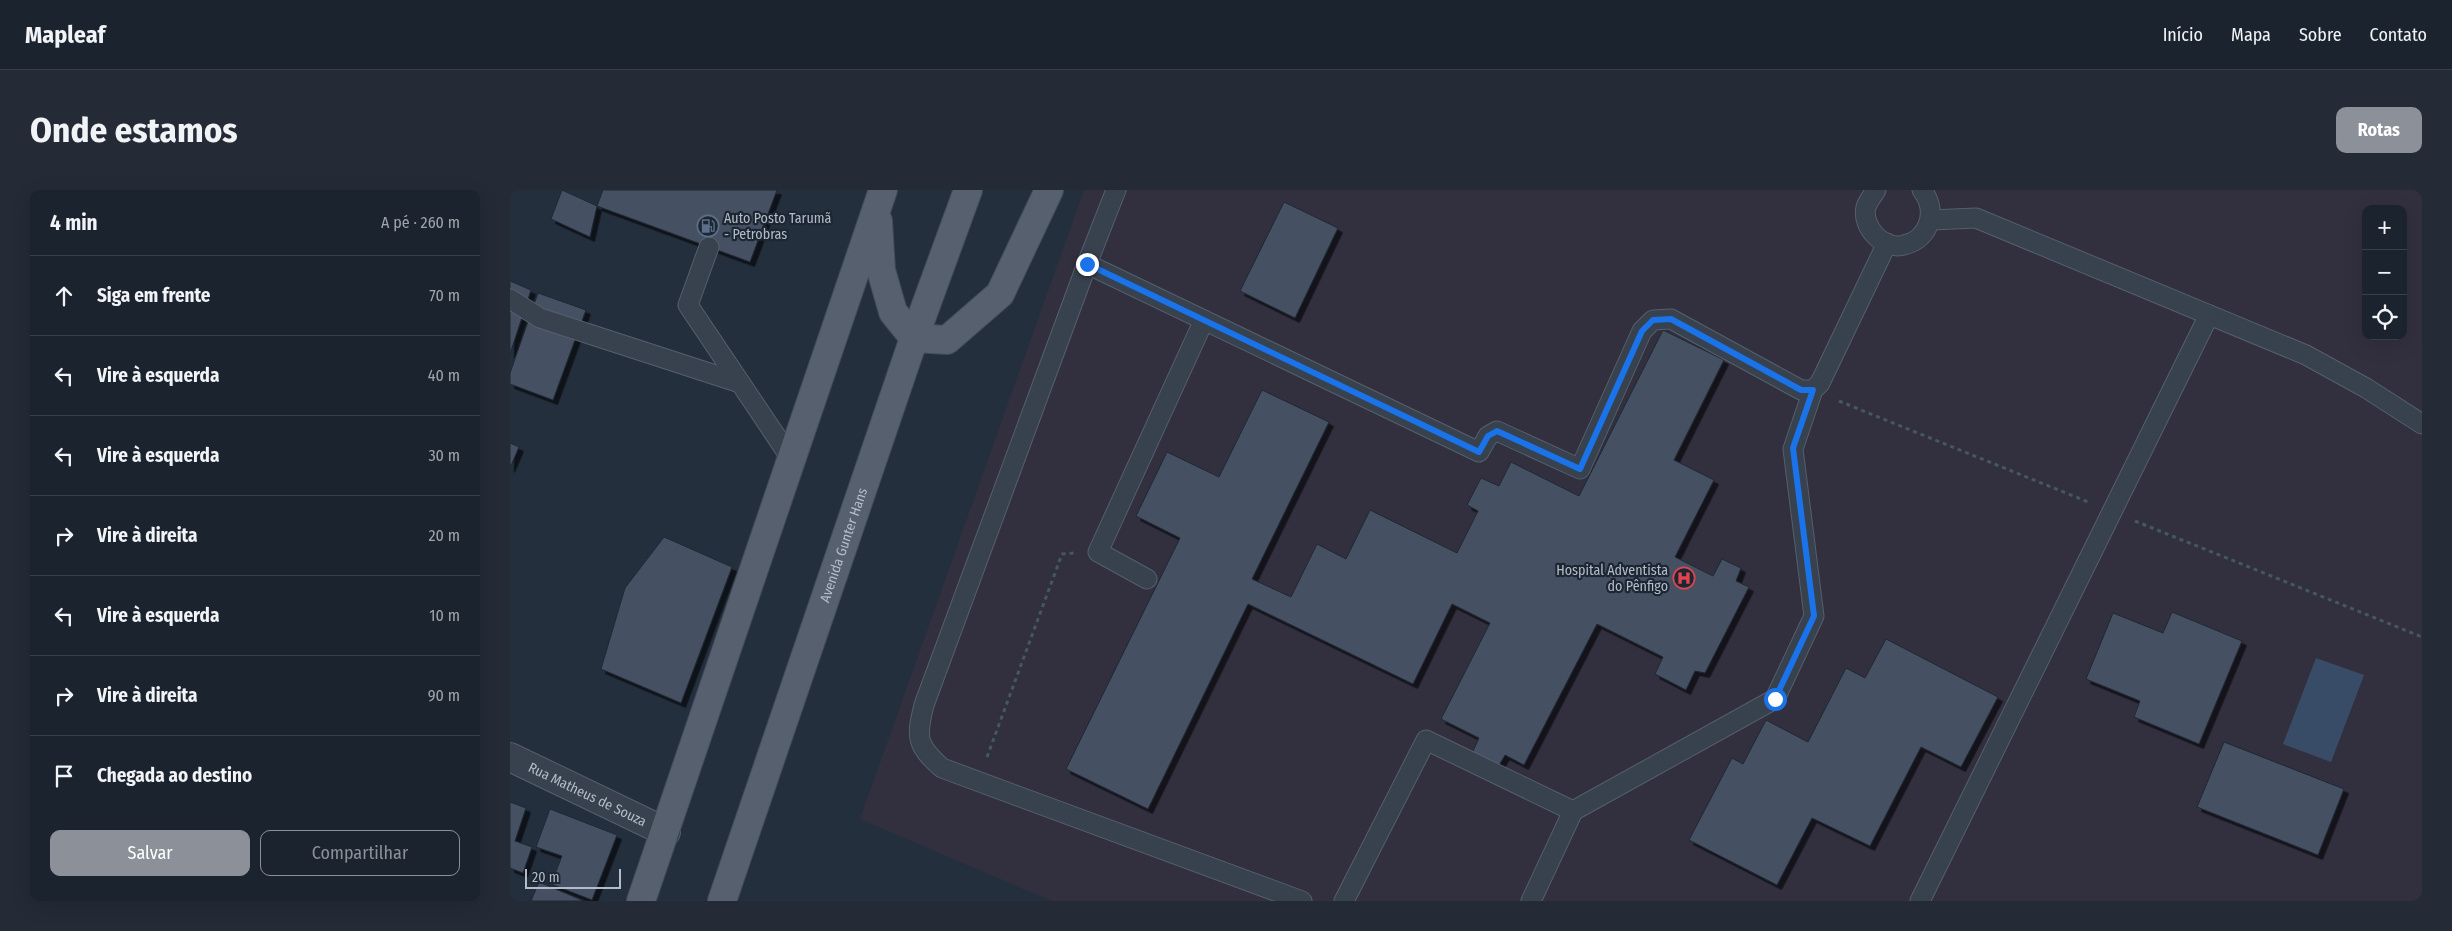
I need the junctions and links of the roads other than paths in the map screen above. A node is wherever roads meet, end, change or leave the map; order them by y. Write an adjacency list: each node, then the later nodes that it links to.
1 (968, 190): 14 (main road, Avenida Gunter Hans)
2 (1049, 190): 14 (main road)
3 (1116, 190): 10 (lane)
4 (1876, 190): 8 (lane)
5 (1922, 190): 7 (lane)
6 (880, 199): 14 (main road); 18 (main road)
7 (1931, 220): 8 (lane); 12 (lane)
8 (1887, 243): 16 (lane)
9 (709, 247): 15 (lane)
10 (1087, 264): 13 (lane); 25 (lane)
11 (510, 299): 15 (lane)
12 (2209, 315): 17 (lane); 28 (lane)
13 (1204, 320): 16 (lane); 19 (lane)
14 (914, 338): 24 (main road, Avenida Gunter Hans)
15 (740, 383): 18 (lane)
16 (1813, 390): 21 (lane)
17 (2422, 424)
18 (792, 460): 22 (main road)
19 (1147, 579)
20 (510, 757): 22 (street, Rua Matheus de Souza)
21 (1573, 811): 26 (lane); 27 (lane)
22 (666, 832): 23 (main road)
23 (642, 901)
24 (722, 901)
25 (1302, 901)
26 (1344, 901)
27 (1531, 901)
28 (1920, 901)

